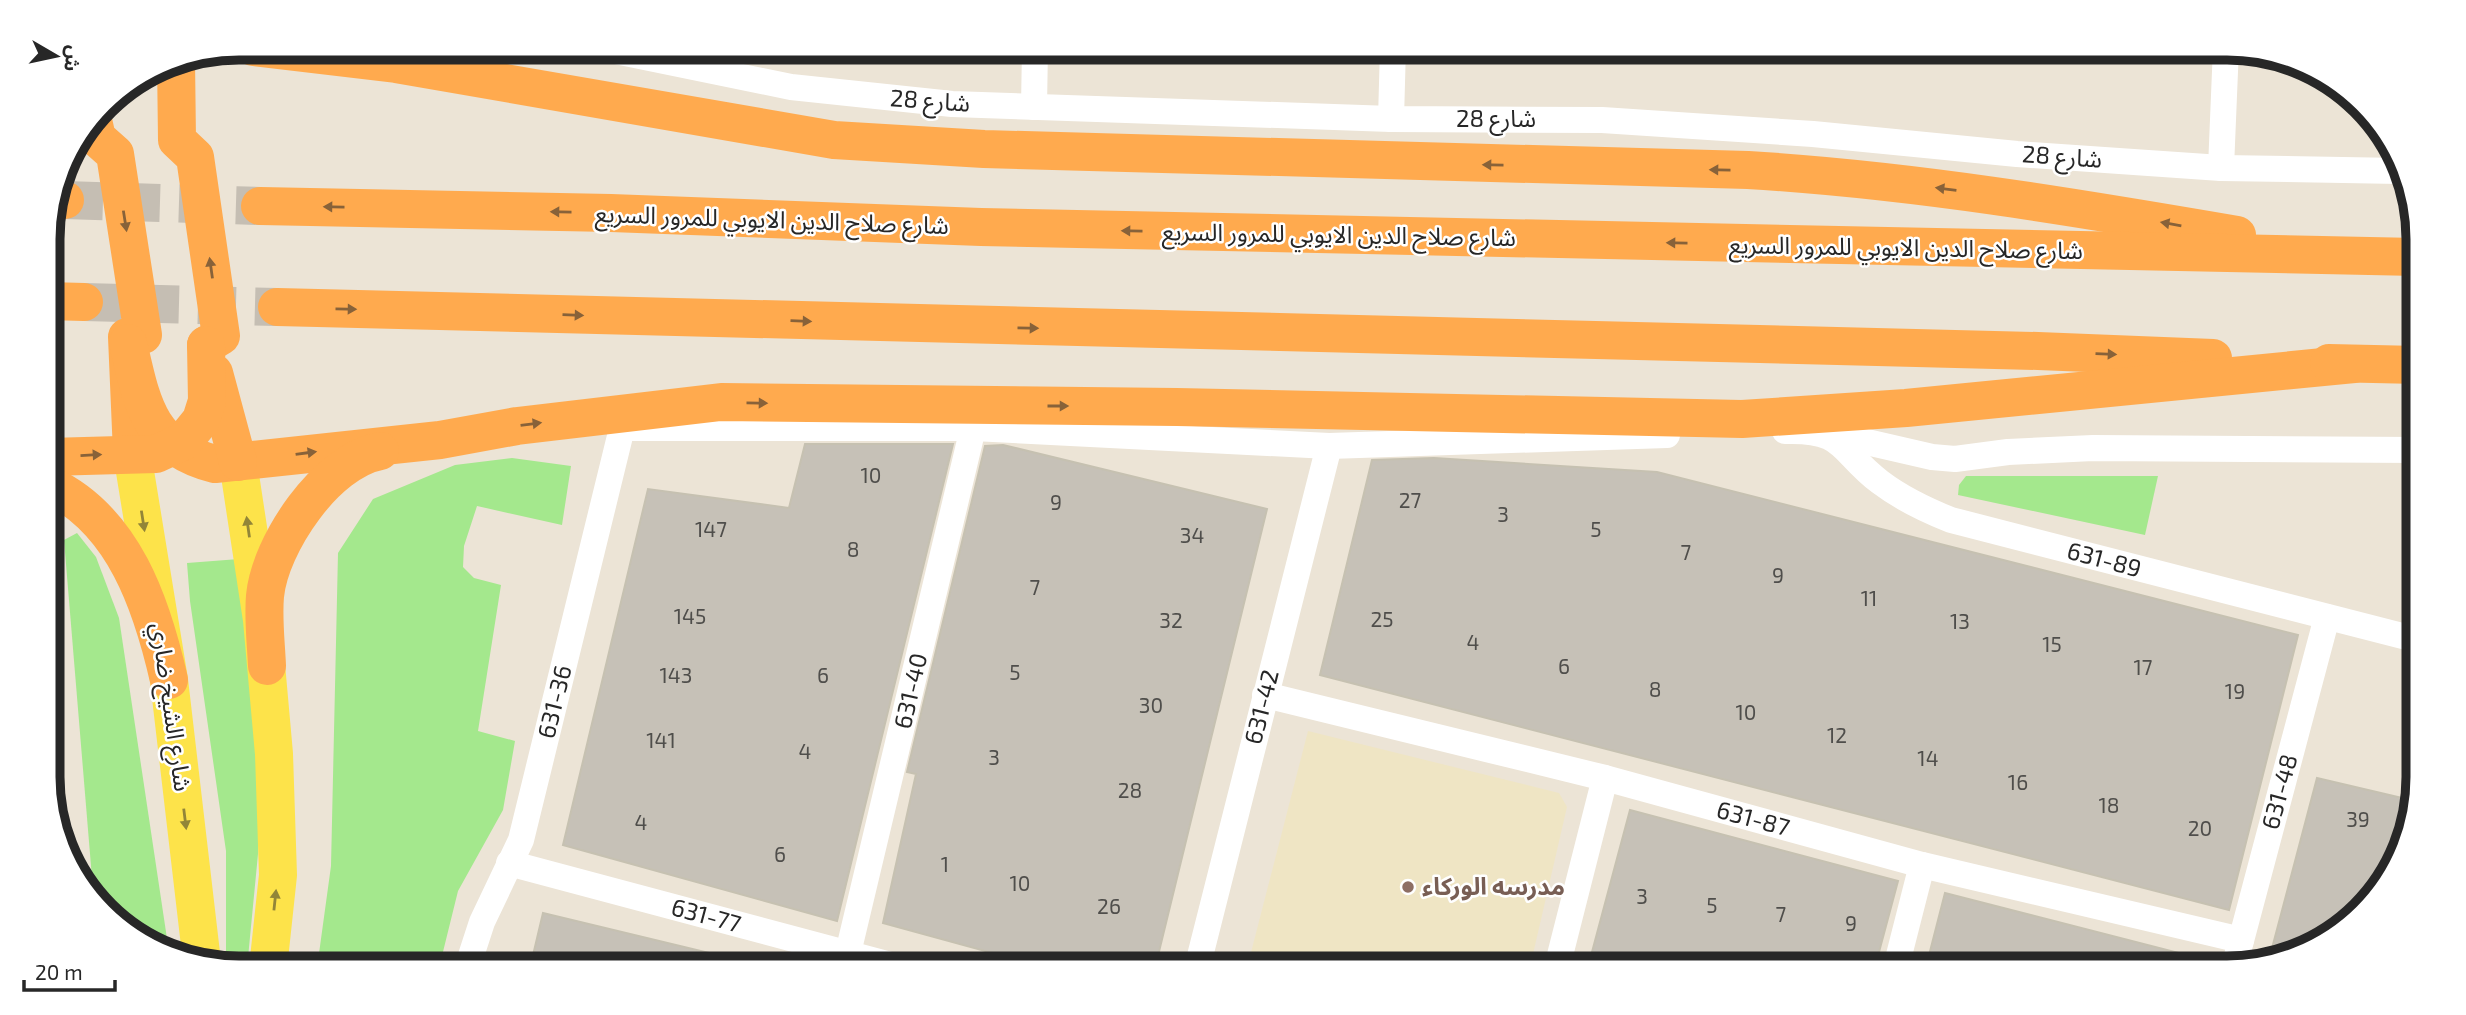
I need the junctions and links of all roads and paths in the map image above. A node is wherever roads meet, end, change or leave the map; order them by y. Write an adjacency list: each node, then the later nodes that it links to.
1 (362, 60): 7 (highway)
2 (384, 60): 7 (highway)
3 (659, 60): 10 (street, شارع 28)
4 (1035, 60): 10 (street)
5 (1393, 60): 11 (street)
6 (2225, 60): 14 (street)
7 (396, 64): 17 (highway, one-way to 7)
8 (177, 71): 13 (highway)
9 (156, 81): 13 (highway)
10 (1034, 107): 11 (street, شارع 28)
11 (1391, 119): 14 (street, شارع 28)
12 (100, 132): 29 (highway, one-way to 29)
13 (186, 149): 20 (highway, one-way to 13)
14 (2221, 168): 15 (street, شارع 28)
15 (2393, 171)
16 (260, 206): 17 (highway, شارع صلاح الدين الايوبي للمرور السريع, one-way to 16)
17 (2359, 255): 18 (highway, شارع صلاح الدين الايوبي للمرور السريع)
18 (2406, 257)
19 (278, 307): 21 (highway, one-way to 21)
20 (213, 341): 29 (highway); 31 (highway)
21 (2354, 364): 22 (highway); 23 (highway)
22 (2406, 365)
23 (1742, 419): 25 (street); 26 (highway, one-way to 23)
24 (974, 428): 27 (street); 39 (street, 631-36); 43 (street, 631-40)
25 (1814, 430): 27 (street); 28 (street); 33 (street, 631-89)
26 (440, 440): 31 (highway, one-way to 26); 35 (highway)
27 (1329, 446): 37 (street, 631-42)
28 (2406, 450)
29 (154, 451): 30 (highway, one-way to 29); 31 (highway); 36 (main road, شارع الشيخ ضاري, one-way to 36)
30 (60, 456)
31 (227, 463): 35 (main road, one-way to 31)
32 (60, 490): 36 (highway)
33 (2327, 617): 34 (street, 631-89); 41 (street, 631-48)
34 (2406, 637)
35 (267, 666): 47 (main road, one-way to 35)
36 (169, 680): 42 (main road, شارع الشيخ ضاري, one-way to 42)
37 (1265, 695): 38 (street, 631-87); 50 (street, 631-42)
38 (1605, 778): 40 (street, 631-87); 44 (street)
39 (509, 863): 43 (street, 631-77); 48 (street, 631-36)
40 (1922, 865): 41 (street, 631-87); 45 (street)
41 (2241, 940): 46 (street, 631-48)
42 (201, 951)
43 (848, 954): 49 (street, 631-77)
44 (1560, 955)
45 (1899, 955)
46 (2237, 955)
47 (269, 956)
48 (471, 956)
49 (855, 956)
50 (1201, 956)

